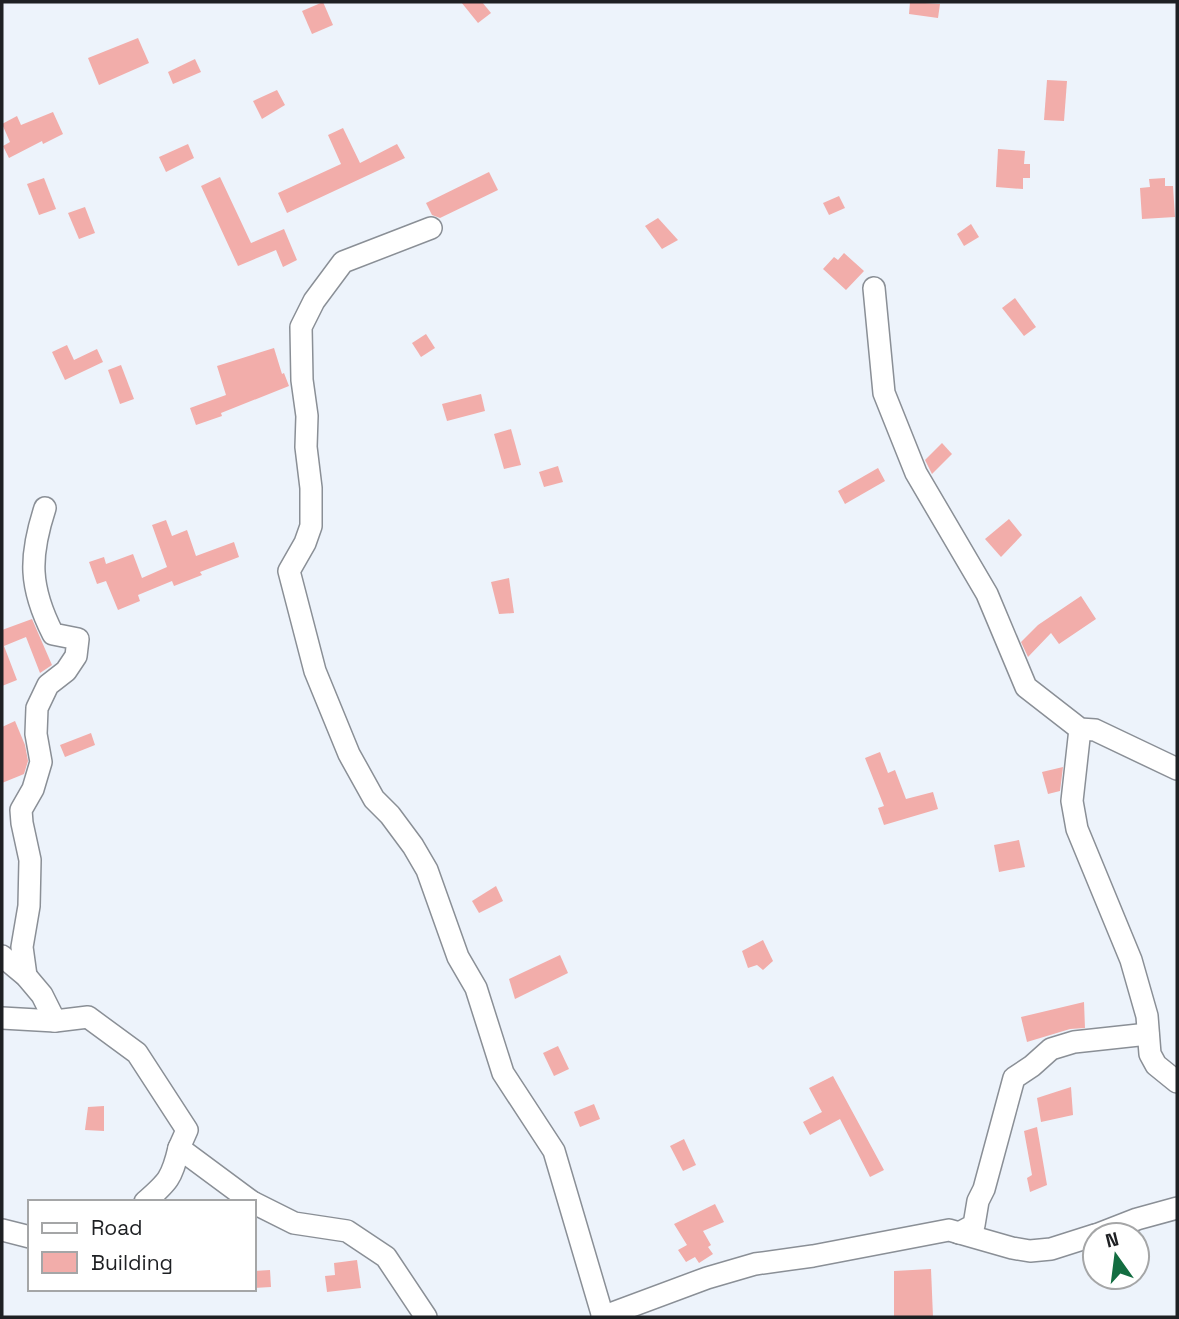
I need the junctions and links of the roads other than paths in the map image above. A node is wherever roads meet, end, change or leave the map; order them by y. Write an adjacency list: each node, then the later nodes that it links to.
1 (430, 228): 23 (street)
2 (874, 288): 4 (street)
3 (45, 508): 7 (street)
4 (1080, 729): 5 (street); 10 (street)
5 (1177, 769)
6 (2, 956): 7 (street)
7 (26, 976): 9 (street)
8 (2, 1018): 9 (street)
9 (55, 1021): 12 (street)
10 (1148, 1034): 11 (street); 19 (street)
11 (1177, 1082)
12 (179, 1148): 13 (street); 14 (street)
13 (147, 1200)
14 (250, 1200)
15 (256, 1204): 22 (street)
16 (1177, 1208): 17 (street)
17 (1132, 1221)
18 (2, 1230): 20 (street)
19 (959, 1233): 21 (street); 23 (street)
20 (28, 1236)
21 (1081, 1240)
22 (426, 1317)
23 (602, 1317)

